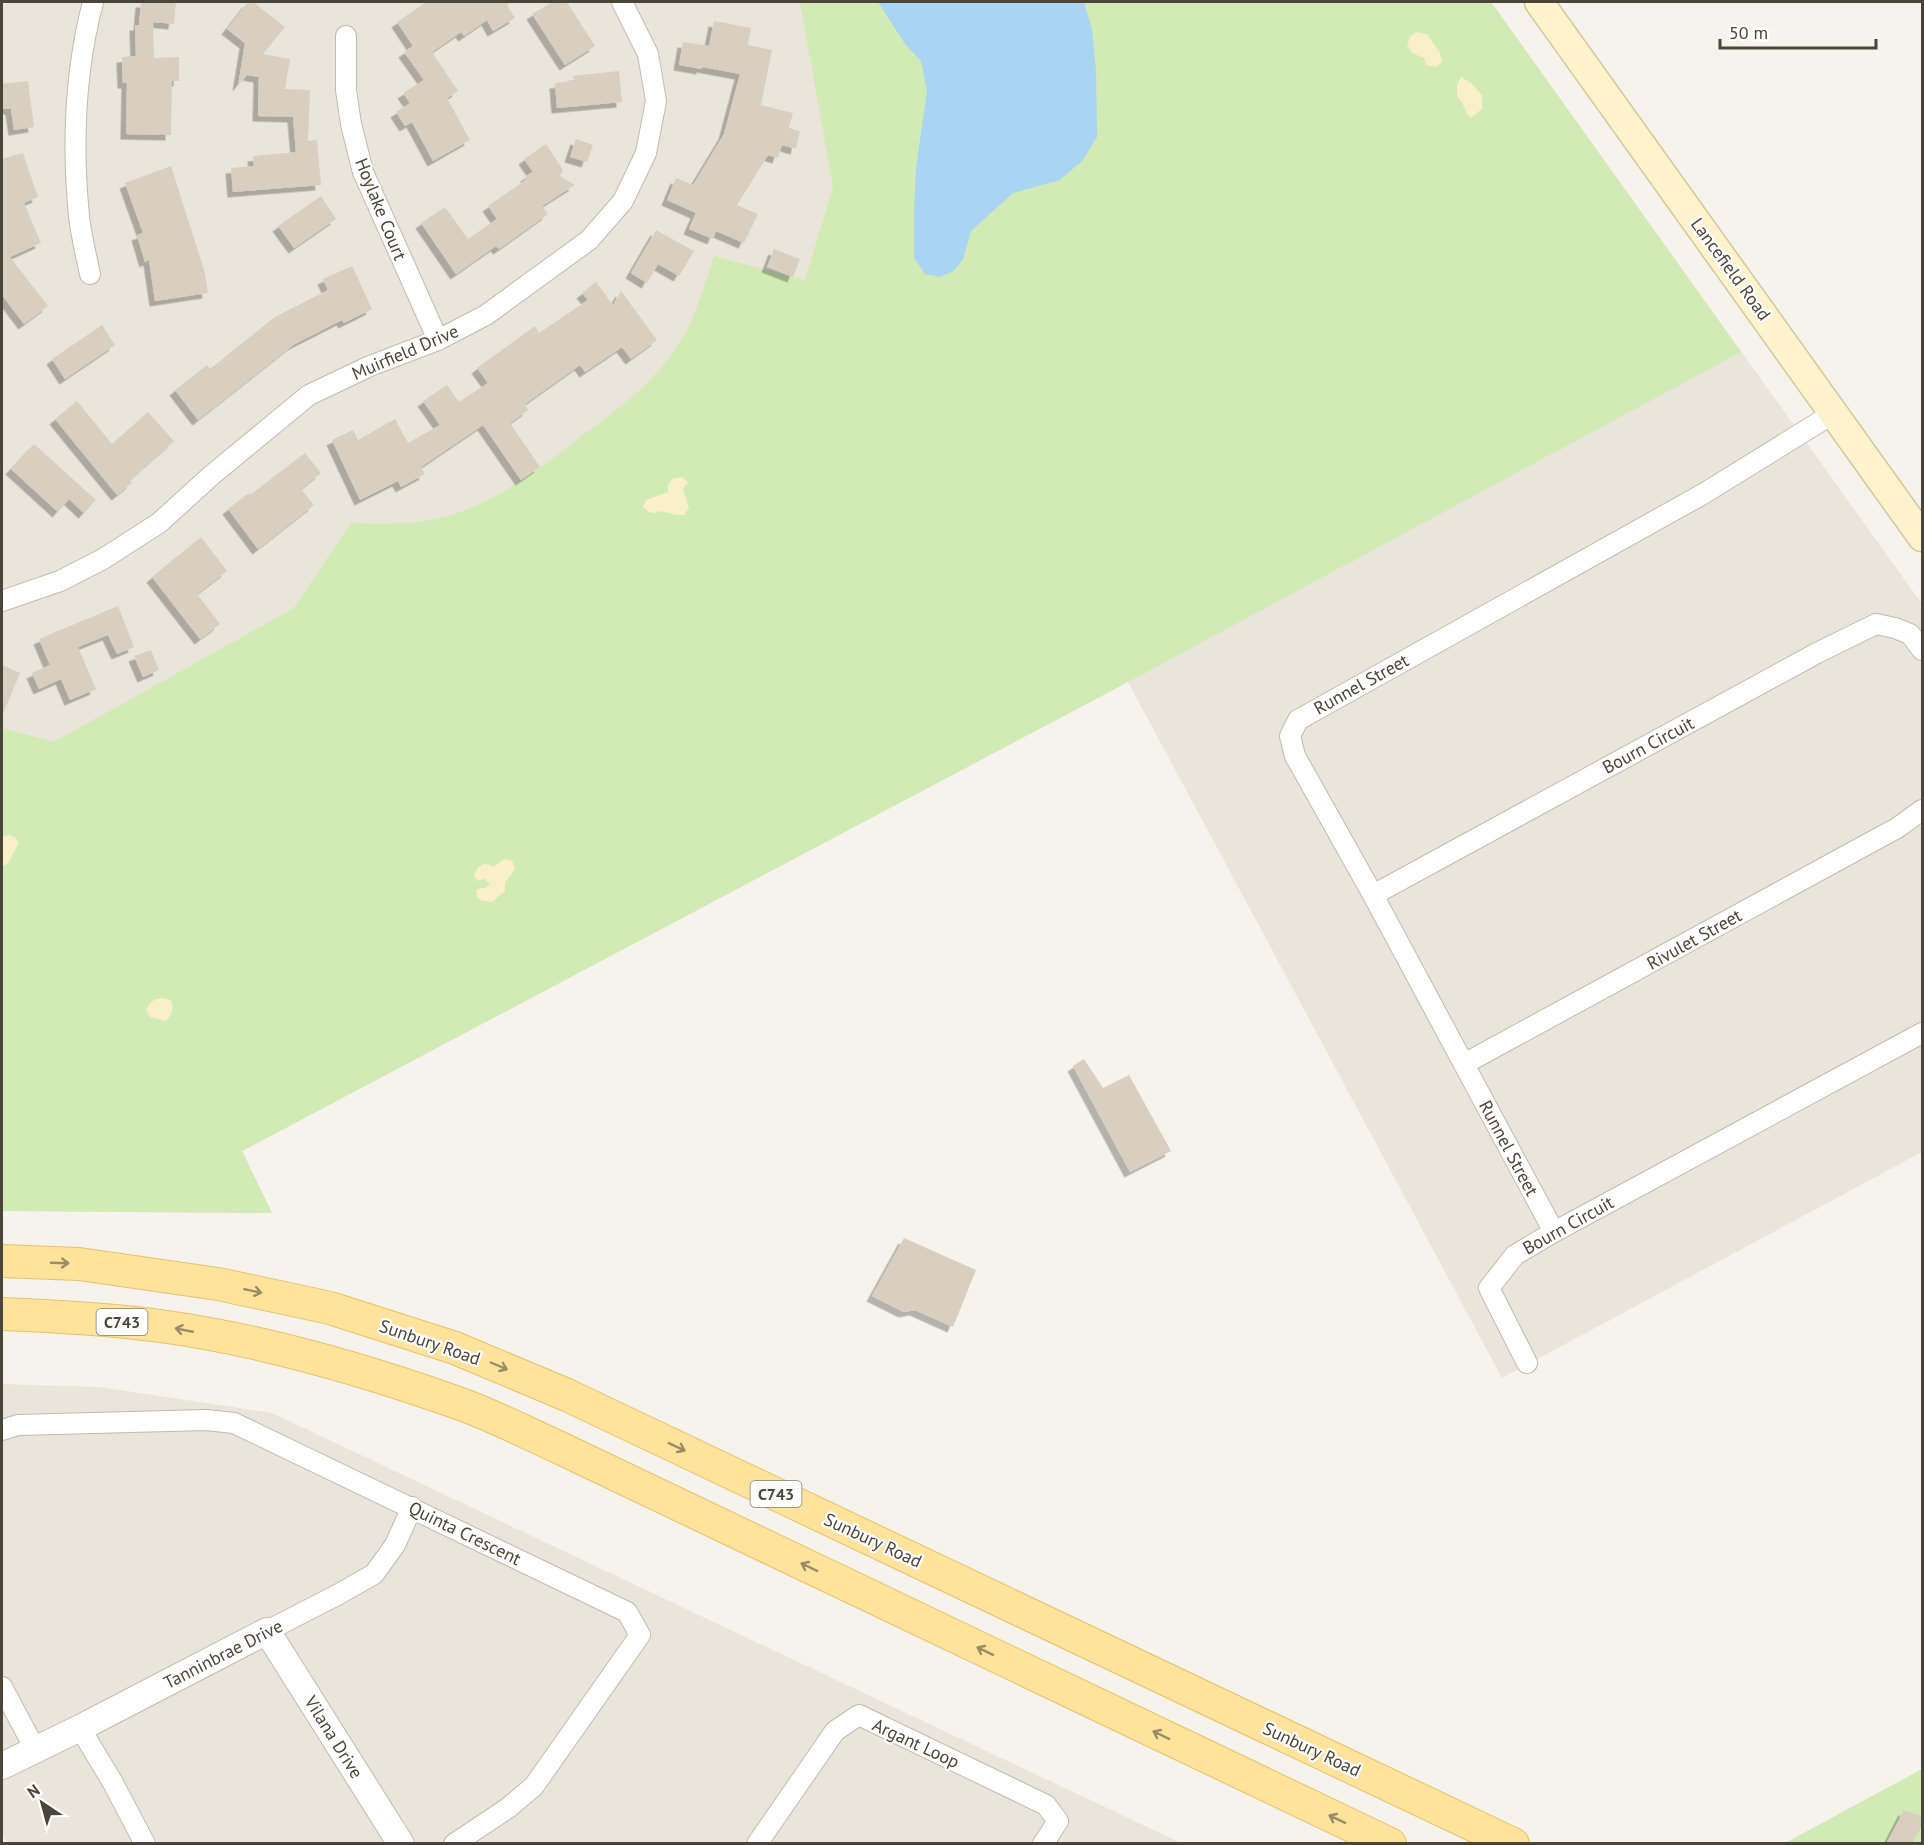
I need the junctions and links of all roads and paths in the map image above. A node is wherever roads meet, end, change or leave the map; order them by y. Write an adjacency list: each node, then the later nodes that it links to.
1 (93, 2): 5 (street)
2 (622, 2): 6 (street, Muirfield Drive)
3 (1539, 2): 7 (main road, Lancefield Road)
4 (346, 36): 6 (street, Hoylake Court)
5 (90, 274)
6 (438, 340): 9 (street, Muirfield Drive)
7 (1834, 413): 8 (main road, Lancefield Road); 12 (street, Runnel Street)
8 (1923, 537)
9 (2, 601)
10 (1923, 650): 12 (street, Bourn Circuit)
11 (1923, 810): 14 (street, Rivulet Street)
12 (1372, 895): 14 (street, Runnel Street)
13 (1923, 1033): 15 (street, Bourn Circuit)
14 (1464, 1064): 15 (street, Runnel Street)
15 (1554, 1232): 18 (street, Bourn Circuit)
16 (2, 1261): 32 (main road, Sunbury Road / C743, one-way to 32)
17 (2, 1314): 31 (main road, C743, one-way to 17)
18 (1527, 1363)
19 (2, 1430): 20 (street, Quinta Crescent)
20 (412, 1507): 21 (street, Tanninbrae Drive); 28 (street, Quinta Crescent)
21 (267, 1631): 23 (street, Tanninbrae Drive); 27 (street, Vilana Drive)
22 (2, 1687): 24 (street)
23 (80, 1728): 24 (street, Tanninbrae Drive); 26 (street)
24 (35, 1749): 25 (street, Tanninbrae Drive)
25 (2, 1766)
26 (145, 1844)
27 (401, 1844)
28 (454, 1844)
29 (757, 1844): 30 (street, Argant Loop)
30 (1043, 1844)
31 (1390, 1844)
32 (1513, 1844)

